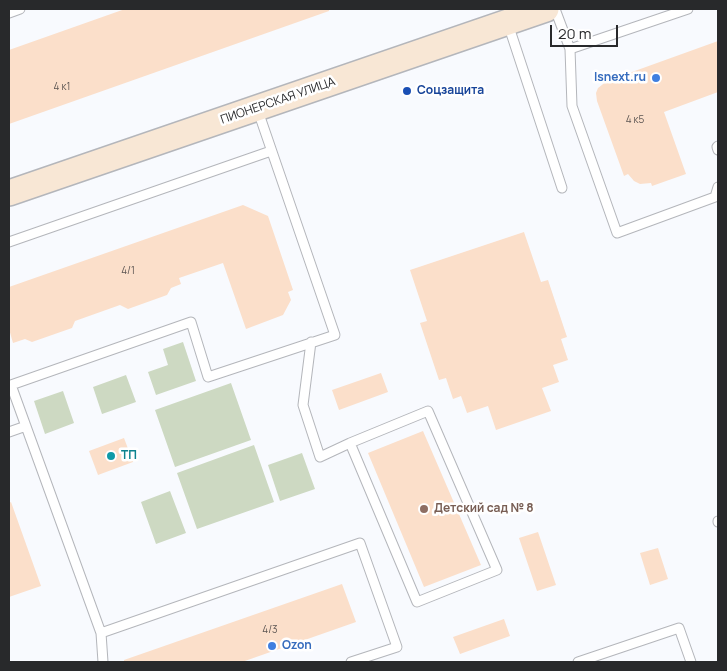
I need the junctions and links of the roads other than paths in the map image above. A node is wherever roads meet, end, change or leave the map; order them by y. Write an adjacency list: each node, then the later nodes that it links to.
1 (20, 9): 5 (lane)
2 (546, 9): 6 (main road, ПИОНЕРСКАЯ УЛИЦА)
3 (555, 9): 7 (lane)
4 (688, 9): 7 (lane)
5 (9, 12)
6 (508, 22): 8 (main road, ПИОНЕРСКАЯ УЛИЦА); 13 (lane)
7 (570, 49): 12 (lane)
8 (257, 108): 11 (lane); 14 (main road, ПИОНЕРСКАЯ УЛИЦА)
9 (718, 146): 10 (lane)
10 (718, 150)
11 (272, 152): 15 (lane); 16 (lane)
12 (718, 187)
13 (562, 188)
14 (9, 193)
15 (9, 242)
16 (311, 342): 17 (lane); 19 (lane)
17 (26, 426): 18 (lane); 20 (lane)
18 (9, 432)
19 (350, 443): 19 (lane)
20 (101, 633): 21 (lane); 22 (lane)
21 (103, 662)
22 (351, 662)
23 (578, 662): 24 (lane)
24 (691, 662)

